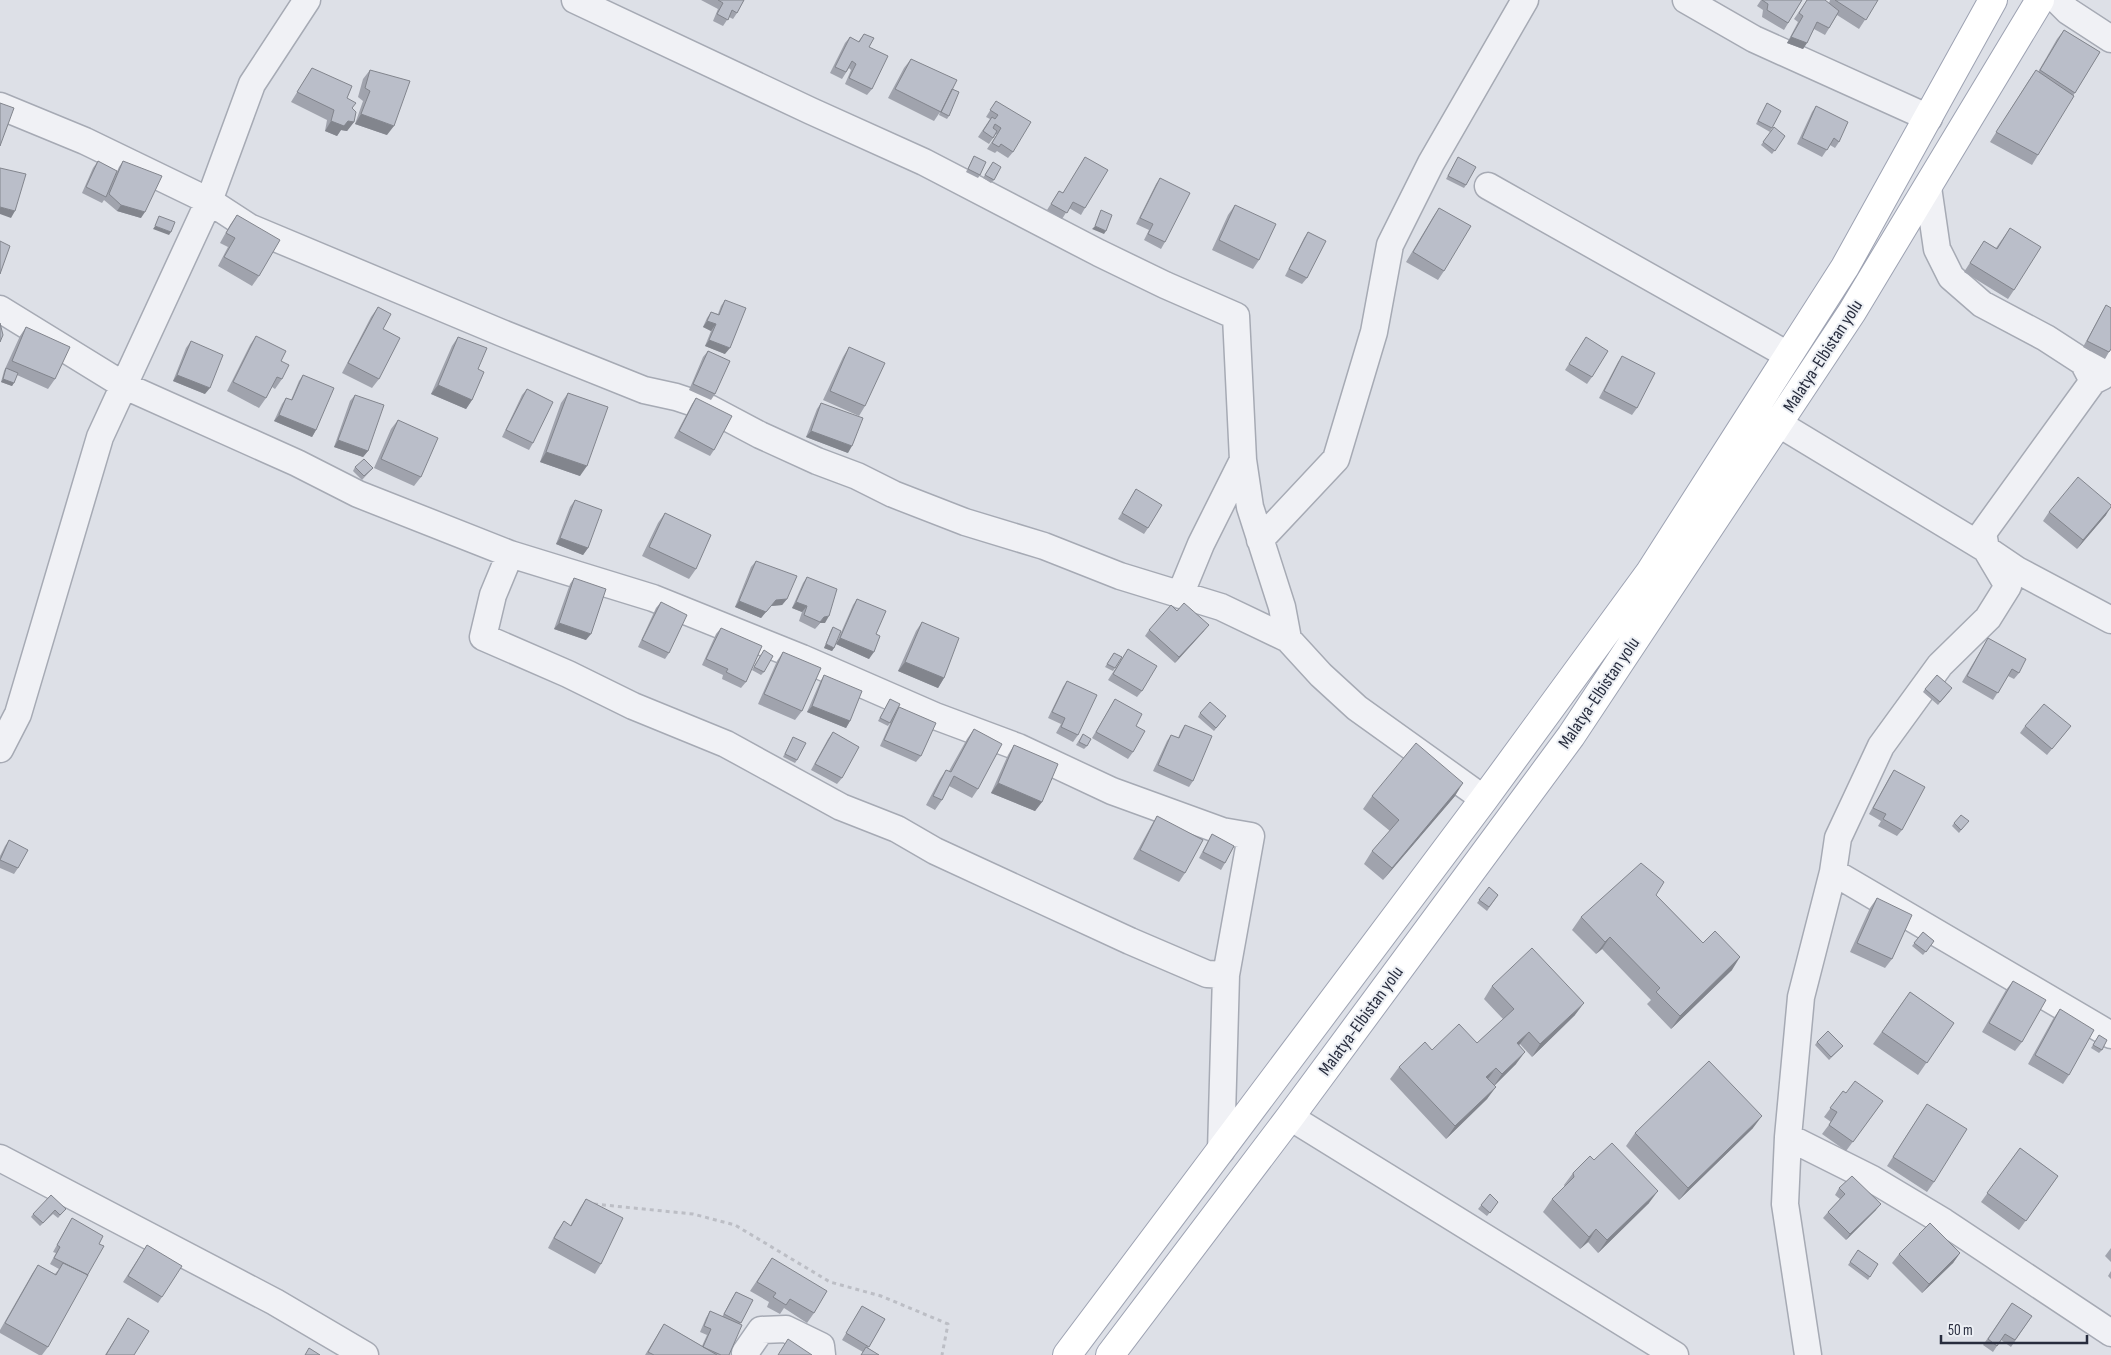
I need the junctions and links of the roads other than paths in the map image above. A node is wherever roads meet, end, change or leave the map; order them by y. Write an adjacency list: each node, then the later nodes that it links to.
1 (307, 0): 13 (street)
2 (575, 0): 19 (street)
3 (1525, 0): 20 (street)
4 (1686, 0): 10 (street)
5 (2040, 0): 12 (main road, Malatya-Elbistan yolu)
6 (2057, 0): 8 (street)
7 (1991, 1): 10 (main road, Malatya-Elbistan yolu)
8 (2111, 39)
9 (0, 106): 13 (street)
10 (1929, 118): 15 (main road, Malatya-Elbistan yolu)
11 (1488, 186): 15 (street)
12 (1928, 187): 16 (street); 18 (main road, Malatya-Elbistan yolu)
13 (209, 201): 17 (street); 23 (street)
14 (0, 309): 17 (street)
15 (1788, 355): 27 (main road, Malatya-Elbistan yolu)
16 (2102, 371): 21 (street)
17 (125, 386): 22 (street); 26 (street)
18 (1778, 424): 21 (street); 31 (main road, Malatya-Elbistan yolu)
19 (1242, 460): 20 (street); 23 (street)
20 (1260, 540): 25 (street)
21 (1986, 549): 24 (street); 28 (street)
22 (510, 554): 29 (street); 29 (street)
23 (1180, 595): 25 (street)
24 (2111, 620)
25 (1288, 639): 27 (street)
26 (0, 749)
27 (1484, 799): 33 (main road, Malatya-Elbistan yolu)
28 (1833, 872): 30 (street); 32 (street)
29 (1226, 975): 33 (street)
30 (2111, 1035)
31 (1290, 1117): 40 (main road, Malatya-Elbistan yolu); 41 (street)
32 (1788, 1137): 35 (street); 42 (street)
33 (1220, 1150): 39 (main road, Malatya-Elbistan yolu)
34 (0, 1158): 37 (street)
35 (2111, 1333)
36 (745, 1353): 38 (street)
37 (365, 1355)
38 (822, 1355)
39 (1067, 1355)
40 (1110, 1355)
41 (1675, 1355)
42 (1808, 1355)

